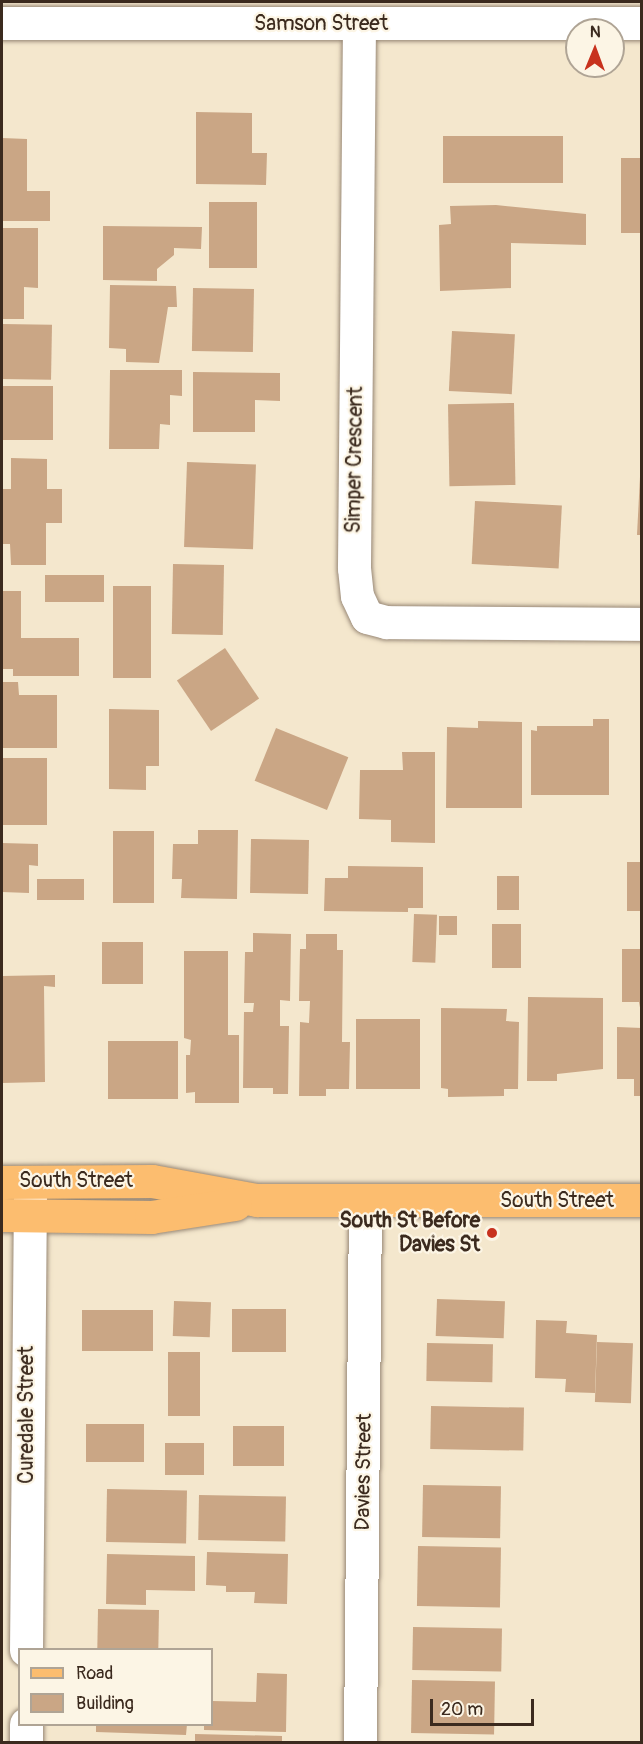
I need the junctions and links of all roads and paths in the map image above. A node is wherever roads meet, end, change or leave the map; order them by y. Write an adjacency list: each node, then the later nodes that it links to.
1 (2, 23): 3 (street, Samson Street)
2 (642, 23): 3 (street, Samson Street)
3 (359, 24): 4 (street, Simper Crescent)
4 (642, 624)
5 (16, 1182): 6 (main road, South Street); 9 (street, Curedale Street)
6 (258, 1200): 8 (main road, South Street); 9 (main road, South Street)
7 (642, 1200): 8 (main road, South Street)
8 (365, 1201): 13 (street, Davies Street)
9 (16, 1215): 10 (street, Curedale Street)
10 (26, 1648)
11 (26, 1726): 12 (street)
12 (26, 1743)
13 (360, 1743)

